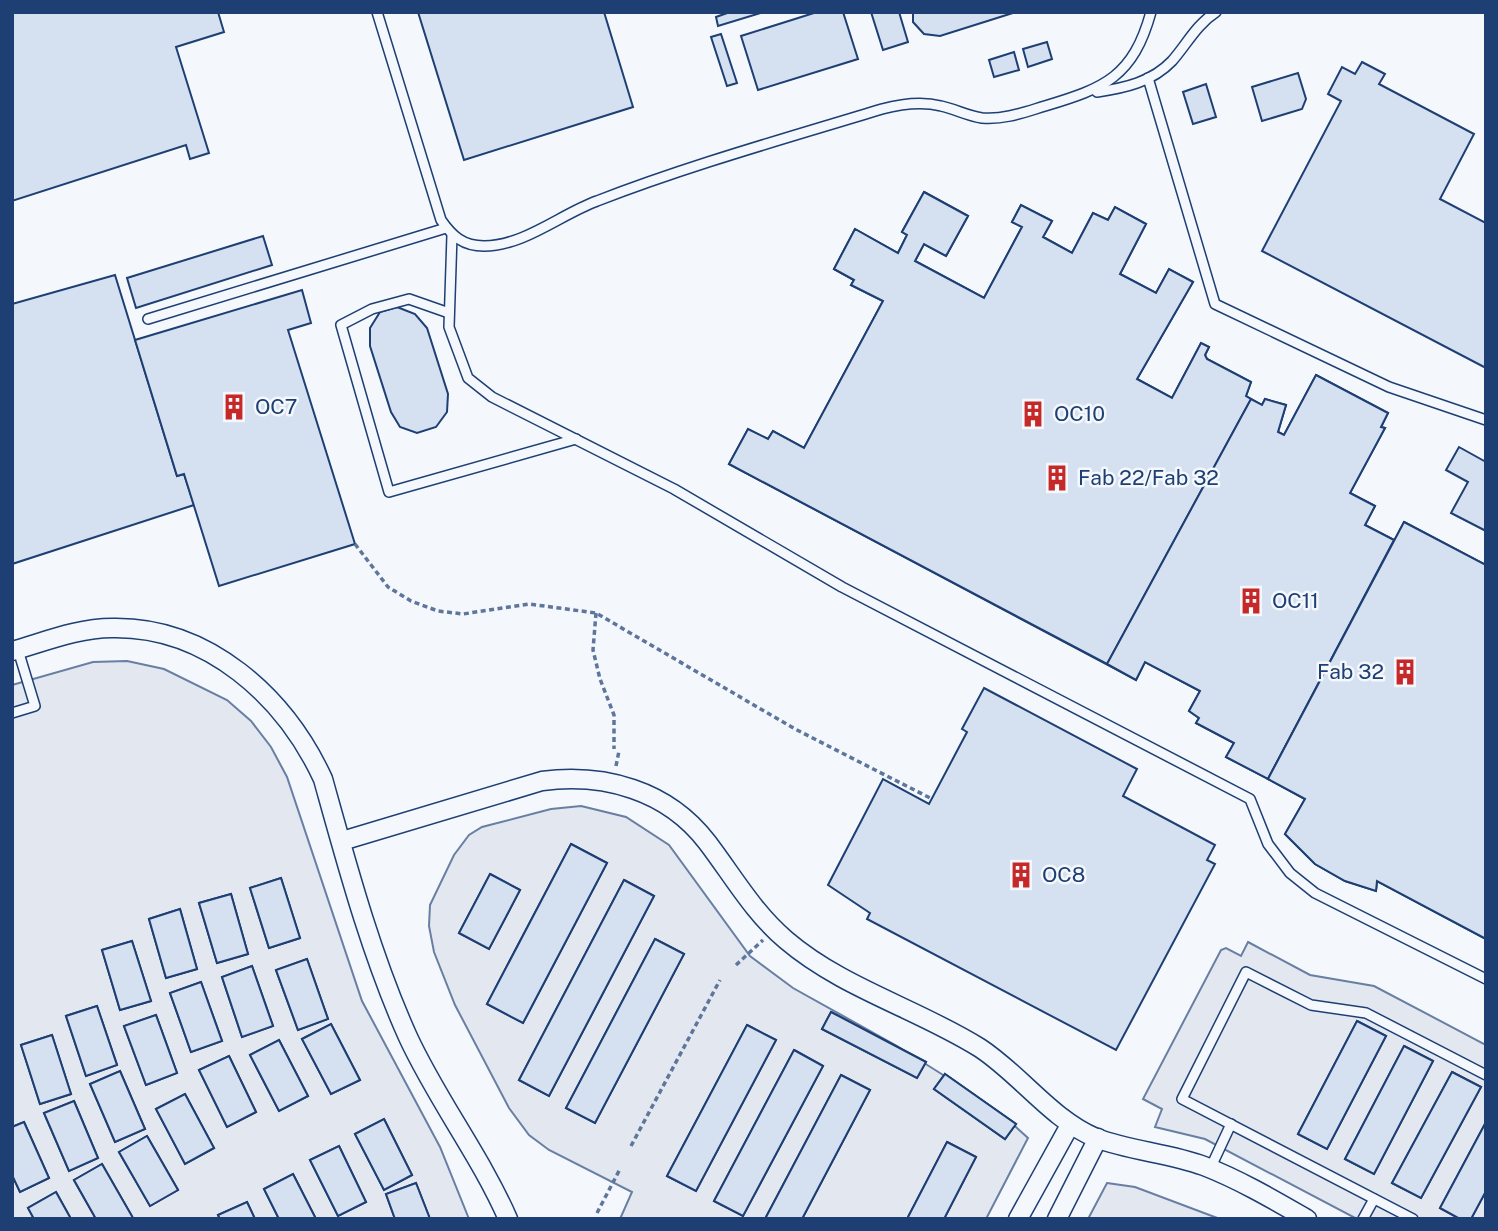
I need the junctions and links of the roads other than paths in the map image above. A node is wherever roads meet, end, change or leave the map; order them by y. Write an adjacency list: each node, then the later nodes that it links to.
1 (377, 12): 6 (lane)
2 (1151, 12): 5 (lane)
3 (1216, 12): 4 (lane)
4 (1148, 78): 5 (lane); 9 (lane)
5 (1087, 93): 6 (lane)
6 (449, 232): 7 (lane); 8 (lane)
7 (449, 313): 10 (lane); 10 (lane)
8 (148, 319)
9 (1486, 420)
10 (576, 439): 14 (lane)
11 (15, 650): 12 (lane); 13 (street)
12 (12, 713)
13 (342, 841): 17 (street); 21 (street)
14 (1486, 979)
15 (1486, 1075): 16 (lane)
16 (1231, 1124): 19 (lane); 20 (lane)
17 (1070, 1125): 18 (street); 22 (street)
18 (1098, 1139): 19 (street); 23 (street)
19 (1210, 1169): 24 (street)
20 (1374, 1199): 25 (lane); 26 (lane)
21 (508, 1219)
22 (1018, 1219)
23 (1057, 1219)
24 (1307, 1219)
25 (1363, 1219)
26 (1413, 1219)

